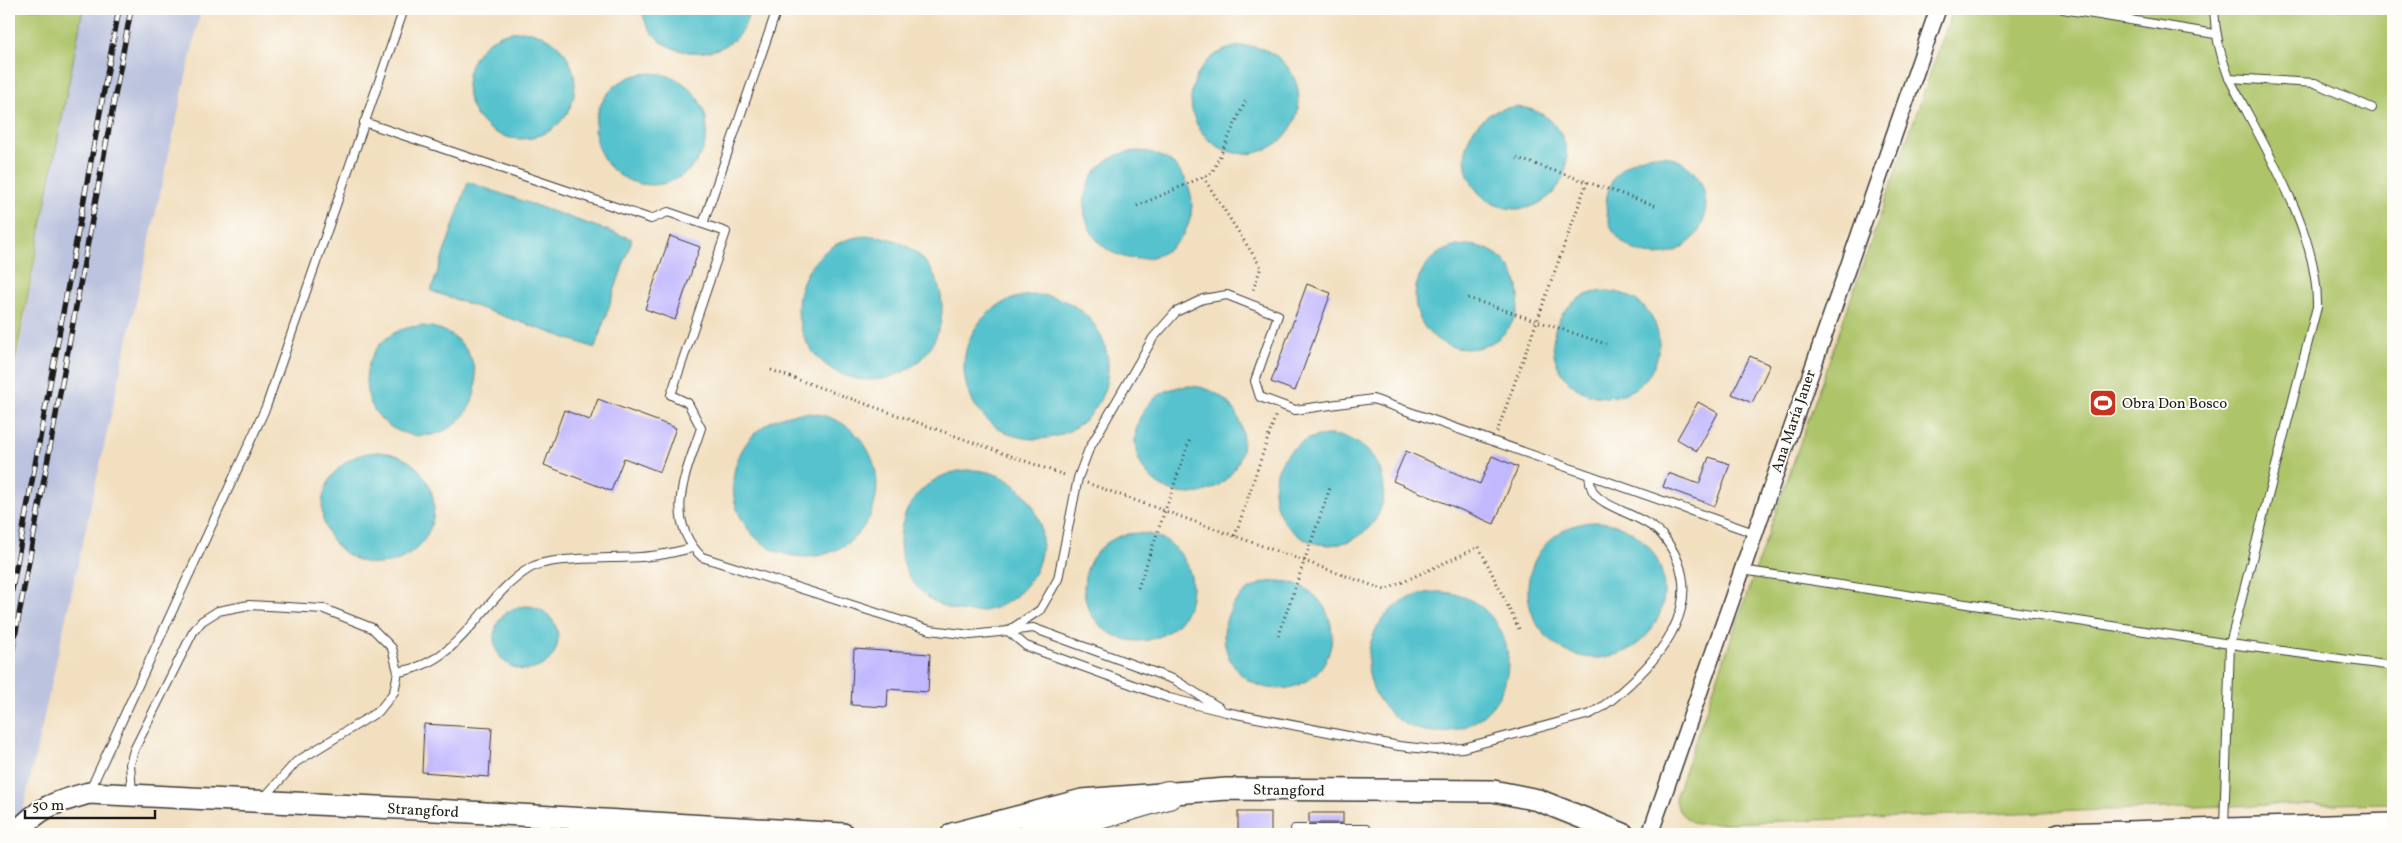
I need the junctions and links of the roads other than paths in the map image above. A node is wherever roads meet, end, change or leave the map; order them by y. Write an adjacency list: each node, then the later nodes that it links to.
1 (404, 9): 9 (lane)
2 (777, 9): 10 (lane)
3 (1938, 9): 12 (street, Ana María Janer)
4 (2064, 9): 6 (lane)
5 (2214, 9): 6 (lane)
6 (2215, 34): 7 (lane)
7 (2229, 78): 8 (lane); 16 (lane)
8 (2372, 108)
9 (364, 122): 10 (lane); 20 (lane)
10 (703, 224): 13 (lane)
11 (1589, 475): 12 (lane); 15 (lane); 19 (lane)
12 (1754, 533): 14 (street, Ana María Janer)
13 (692, 548): 15 (lane); 18 (lane)
14 (1742, 570): 16 (lane); 33 (street, Ana María Janer)
15 (1008, 631): 19 (lane); 19 (lane)
16 (2230, 644): 17 (lane); 25 (lane)
17 (2393, 666)
18 (398, 672): 21 (lane); 23 (lane)
19 (1226, 712)
20 (89, 793): 21 (street, Strangford); 26 (street, Strangford)
21 (133, 794): 23 (street, Strangford)
22 (1168, 795): 28 (street, Strangford); 29 (highway); 32 (street, Strangford)
23 (260, 802): 27 (street, Strangford)
24 (2393, 824): 25 (street)
25 (2224, 829): 34 (street)
26 (16, 834)
27 (843, 834)
28 (952, 834)
29 (1034, 834)
30 (1295, 834): 31 (lane)
31 (1366, 834)
32 (1623, 834)
33 (1650, 834)
34 (2059, 834)

